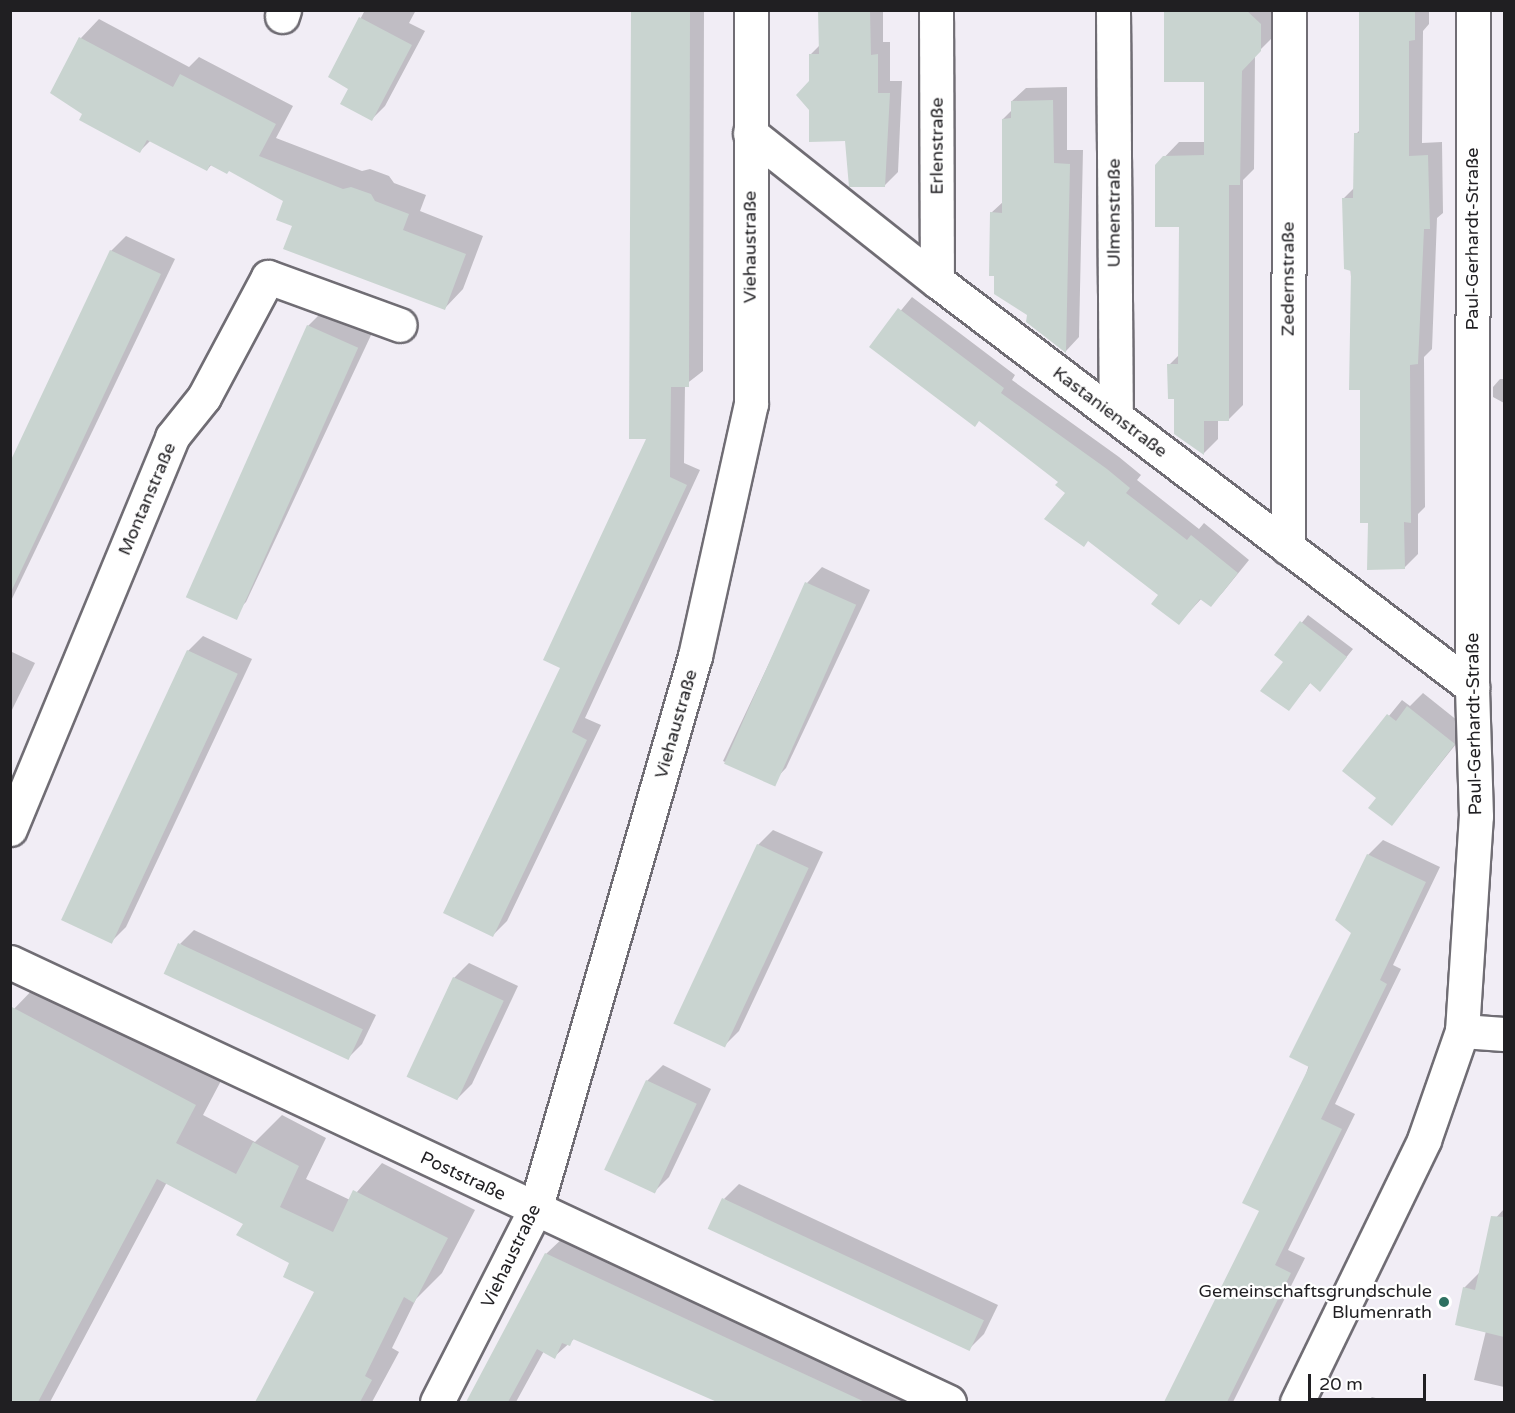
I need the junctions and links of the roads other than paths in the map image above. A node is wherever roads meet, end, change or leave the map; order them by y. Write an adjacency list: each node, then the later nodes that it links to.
1 (751, 10): 6 (street, Viehaustraße)
2 (936, 10): 7 (street, Erlenstraße)
3 (1113, 10): 9 (street, Ulmenstraße)
4 (1289, 10): 10 (street, Zedernstraße)
5 (1473, 10): 11 (street, Paul-Gerhardt-Straße)
6 (750, 133): 7 (street, Kastanienstraße); 16 (street, Viehaustraße)
7 (937, 281): 9 (street, Kastanienstraße)
8 (400, 325): 12 (street, Montanstraße)
9 (1116, 416): 10 (street, Kastanienstraße)
10 (1288, 548): 11 (street, Kastanienstraße)
11 (1472, 687): 14 (street, Paul-Gerhardt-Straße)
12 (10, 829)
13 (10, 962): 16 (street, Poststraße)
14 (1462, 1031): 15 (street); 19 (street, Paul-Gerhardt-Straße)
15 (1504, 1034)
16 (535, 1210): 17 (street, Viehaustraße); 18 (street, Poststraße)
17 (437, 1402)
18 (949, 1402)
19 (1297, 1402)

